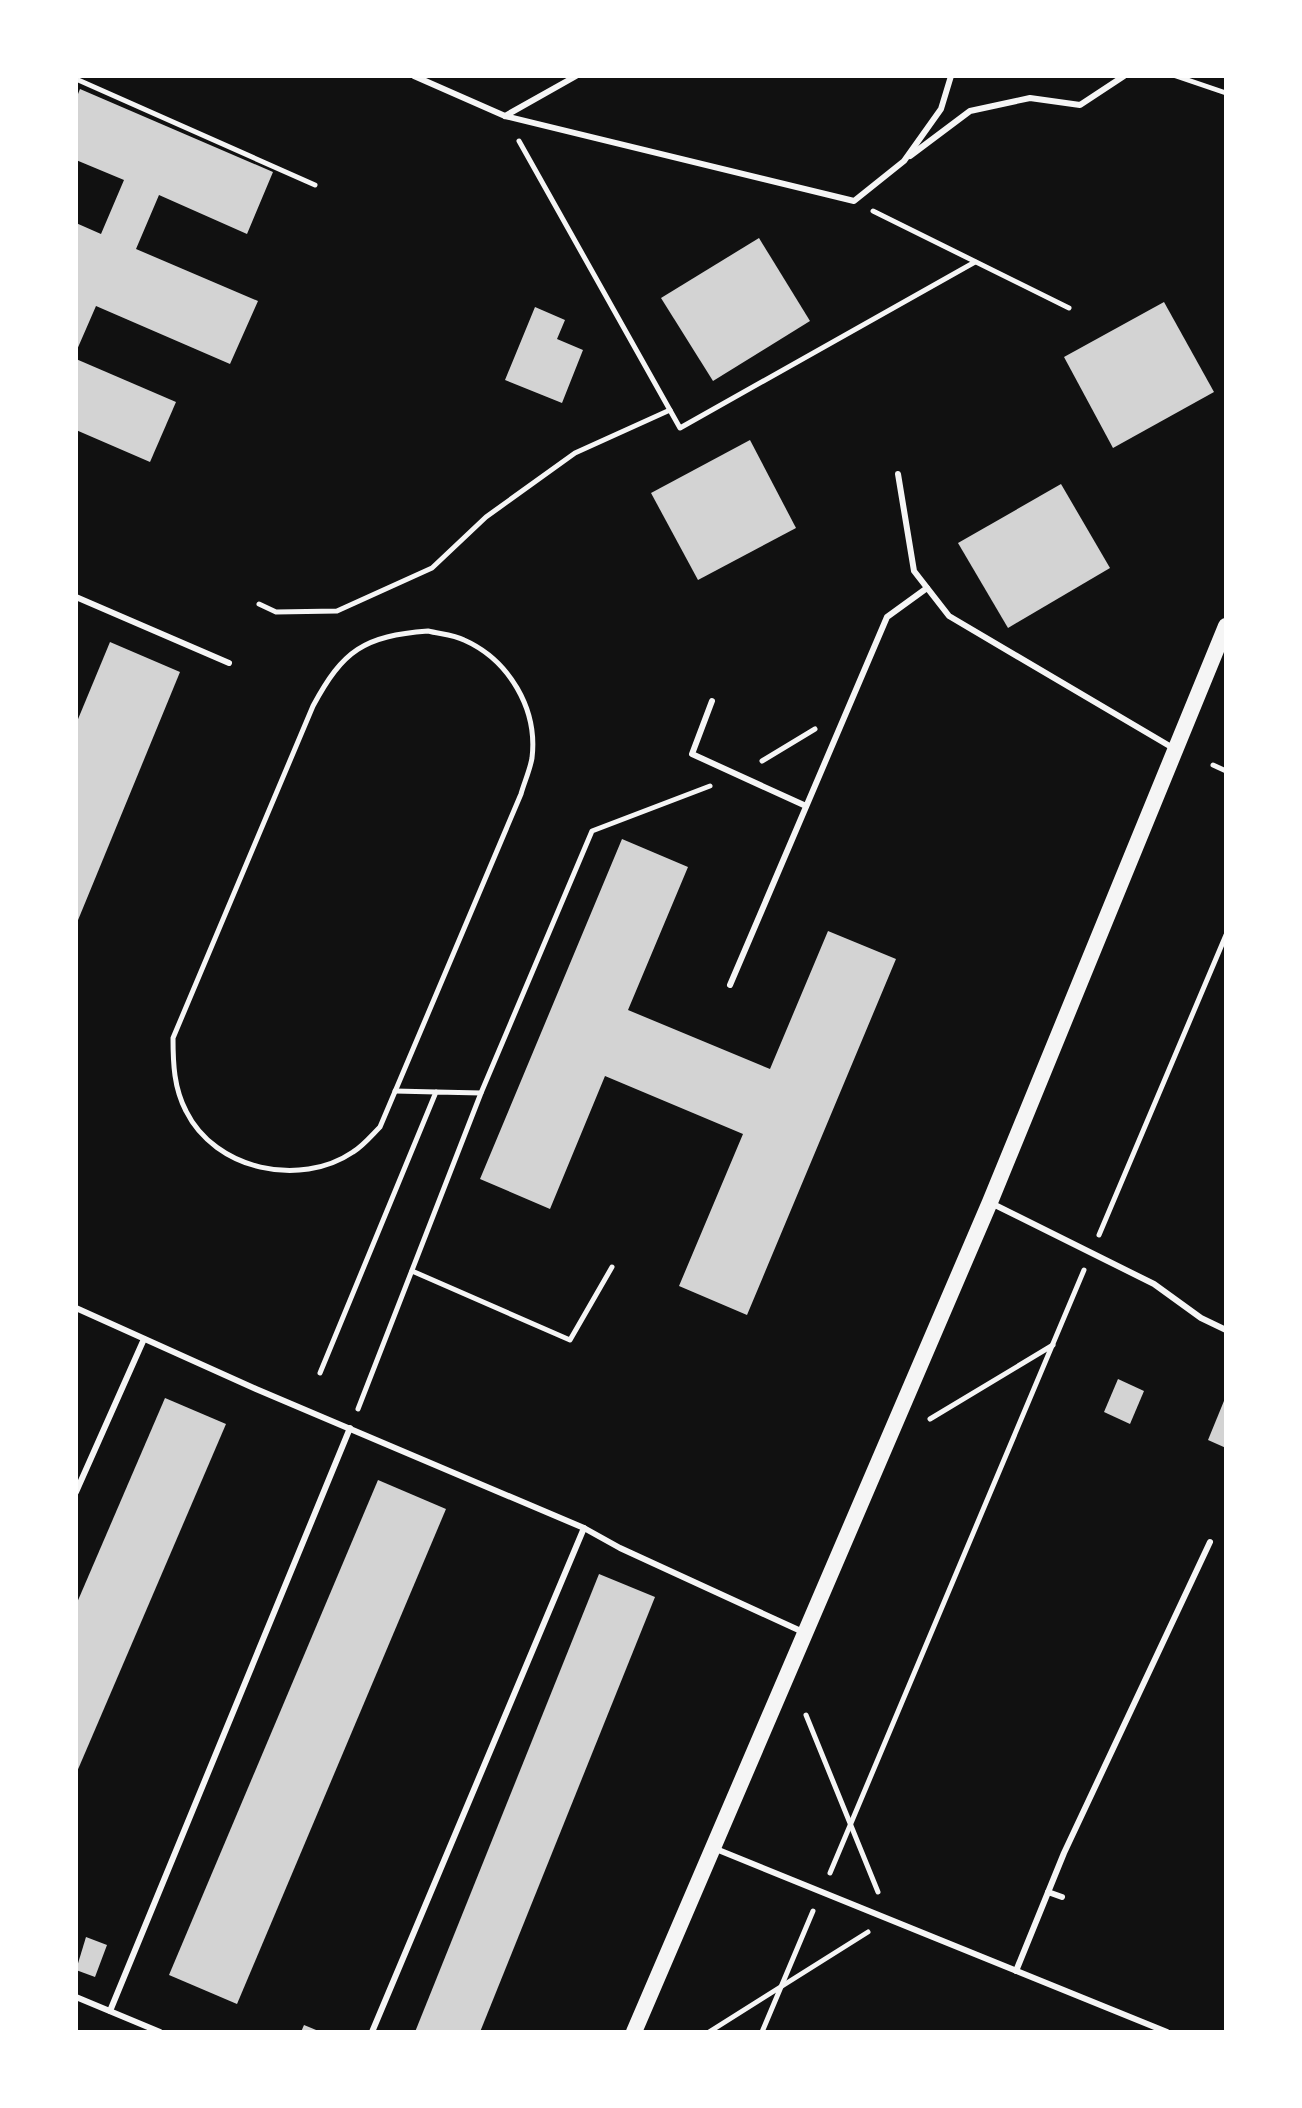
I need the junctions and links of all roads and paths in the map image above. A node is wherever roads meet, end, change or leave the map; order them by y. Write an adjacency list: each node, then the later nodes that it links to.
1 (414, 76): 8 (lane)
2 (576, 76): 8 (lane)
3 (951, 76): 9 (lane)
4 (1124, 76): 9 (lane)
5 (1176, 76): 7 (path)
6 (76, 79): 10 (path)
7 (1226, 93)
8 (505, 116): 11 (lane); 14 (path)
9 (904, 161): 11 (lane)
10 (315, 185)
11 (854, 201): 12 (path)
12 (975, 262): 13 (path); 14 (path)
13 (1069, 308)
14 (670, 410): 18 (path)
15 (898, 474): 16 (lane)
16 (927, 588): 22 (lane); 23 (lane)
17 (76, 597): 20 (lane)
18 (259, 604)
19 (1226, 626): 23 (main road)
20 (229, 663)
21 (712, 701): 26 (lane)
22 (848, 709): 26 (path); 27 (lane)
23 (1174, 749): 33 (main road)
24 (1213, 765): 25 (path)
25 (1226, 771)
26 (739, 776): 27 (lane); 32 (path)
27 (806, 806): 29 (lane)
28 (1226, 935): 34 (path)
29 (730, 985)
30 (395, 1091): 30 (path); 31 (path)
31 (436, 1092): 32 (path); 41 (path)
32 (481, 1093): 36 (path)
33 (990, 1202): 34 (lane); 47 (main road)
34 (1092, 1252): 38 (lane); 40 (path)
35 (612, 1267): 36 (path)
36 (412, 1271): 43 (path)
37 (76, 1308): 39 (lane)
38 (1226, 1330)
39 (144, 1339): 43 (lane); 44 (lane)
40 (1053, 1345): 42 (path); 49 (path)
41 (320, 1373)
42 (930, 1419)
43 (350, 1428): 45 (lane); 54 (lane)
44 (76, 1492)
45 (584, 1528): 47 (lane); 56 (lane)
46 (1210, 1542): 50 (lane)
47 (804, 1632): 48 (main road)
48 (713, 1847): 49 (lane); 57 (main road)
49 (822, 1892): 52 (lane); 58 (path)
50 (1048, 1892): 51 (lane); 52 (lane)
51 (1062, 1897)
52 (1016, 1971): 59 (lane)
53 (76, 1997): 54 (lane)
54 (110, 2011): 55 (lane)
55 (160, 2032)
56 (372, 2032)
57 (634, 2032)
58 (762, 2032)
59 (1167, 2032)

